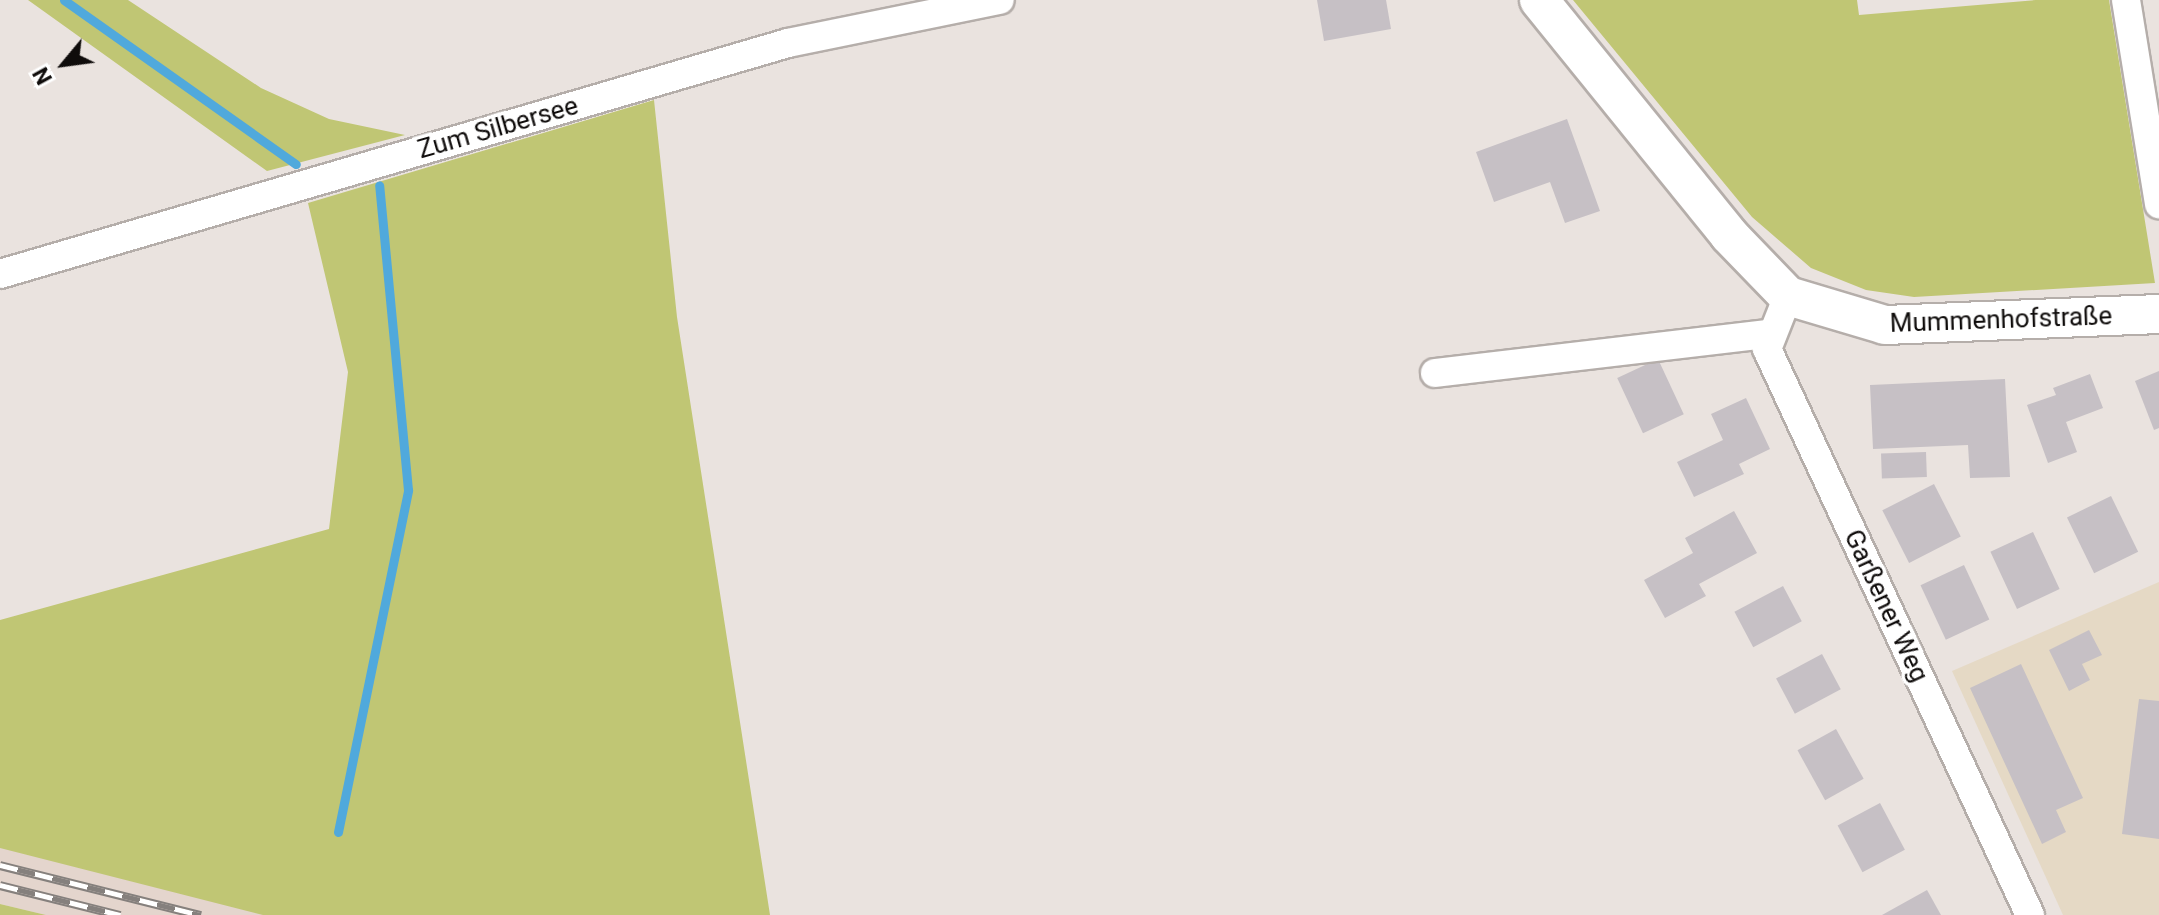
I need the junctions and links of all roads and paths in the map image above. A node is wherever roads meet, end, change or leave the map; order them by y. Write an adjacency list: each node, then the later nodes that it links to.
1 (1000, 0): 5 (street, Zum Silbersee)
2 (1539, 0): 6 (street, Mummenhofstraße)
3 (2126, 0): 4 (street)
4 (2159, 204)
5 (0, 274)
6 (1788, 296): 7 (street, Mummenhofstraße); 8 (street)
7 (2159, 314)
8 (1769, 334): 9 (street); 10 (street, Garßener Weg)
9 (1435, 373)
10 (2030, 915)

